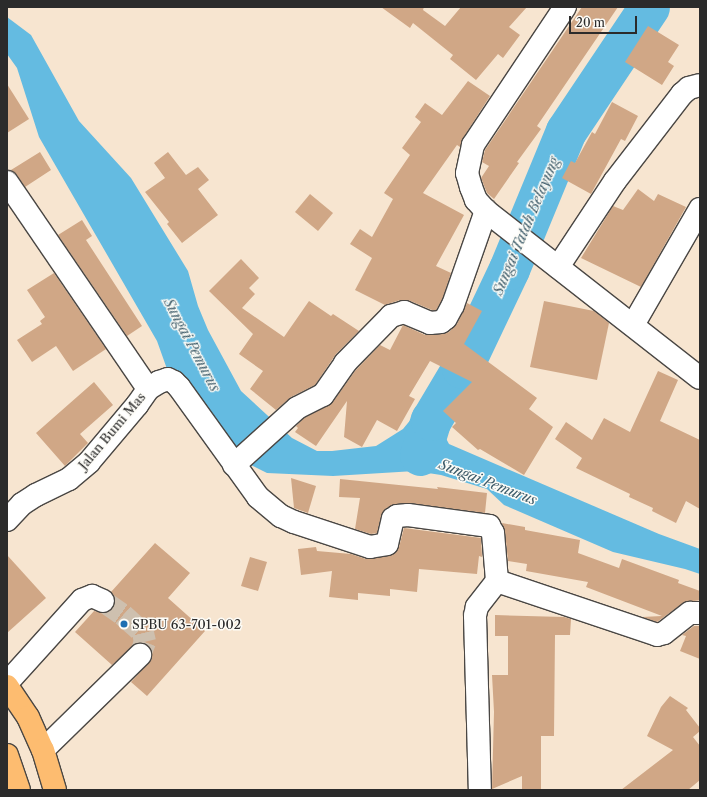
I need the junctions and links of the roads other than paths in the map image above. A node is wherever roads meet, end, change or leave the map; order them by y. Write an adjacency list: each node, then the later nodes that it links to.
1 (565, 7): 5 (street)
2 (700, 85): 6 (street)
3 (7, 182): 9 (street)
4 (700, 209): 7 (street)
5 (490, 214): 6 (street); 10 (street)
6 (558, 267): 7 (street)
7 (633, 325): 8 (street)
8 (700, 378)
9 (148, 389): 10 (street, Jalan Bumi Mas); 11 (street, Jalan Bumi Mas)
10 (237, 463): 12 (street)
11 (7, 520)
12 (497, 581): 14 (street); 22 (street)
13 (103, 601): 16 (street)
14 (700, 613)
15 (140, 655): 18 (street)
16 (7, 682)
17 (7, 686): 18 (main road)
18 (43, 750): 21 (main road)
19 (7, 755): 20 (main road)
20 (19, 790)
21 (55, 790)
22 (480, 790)

